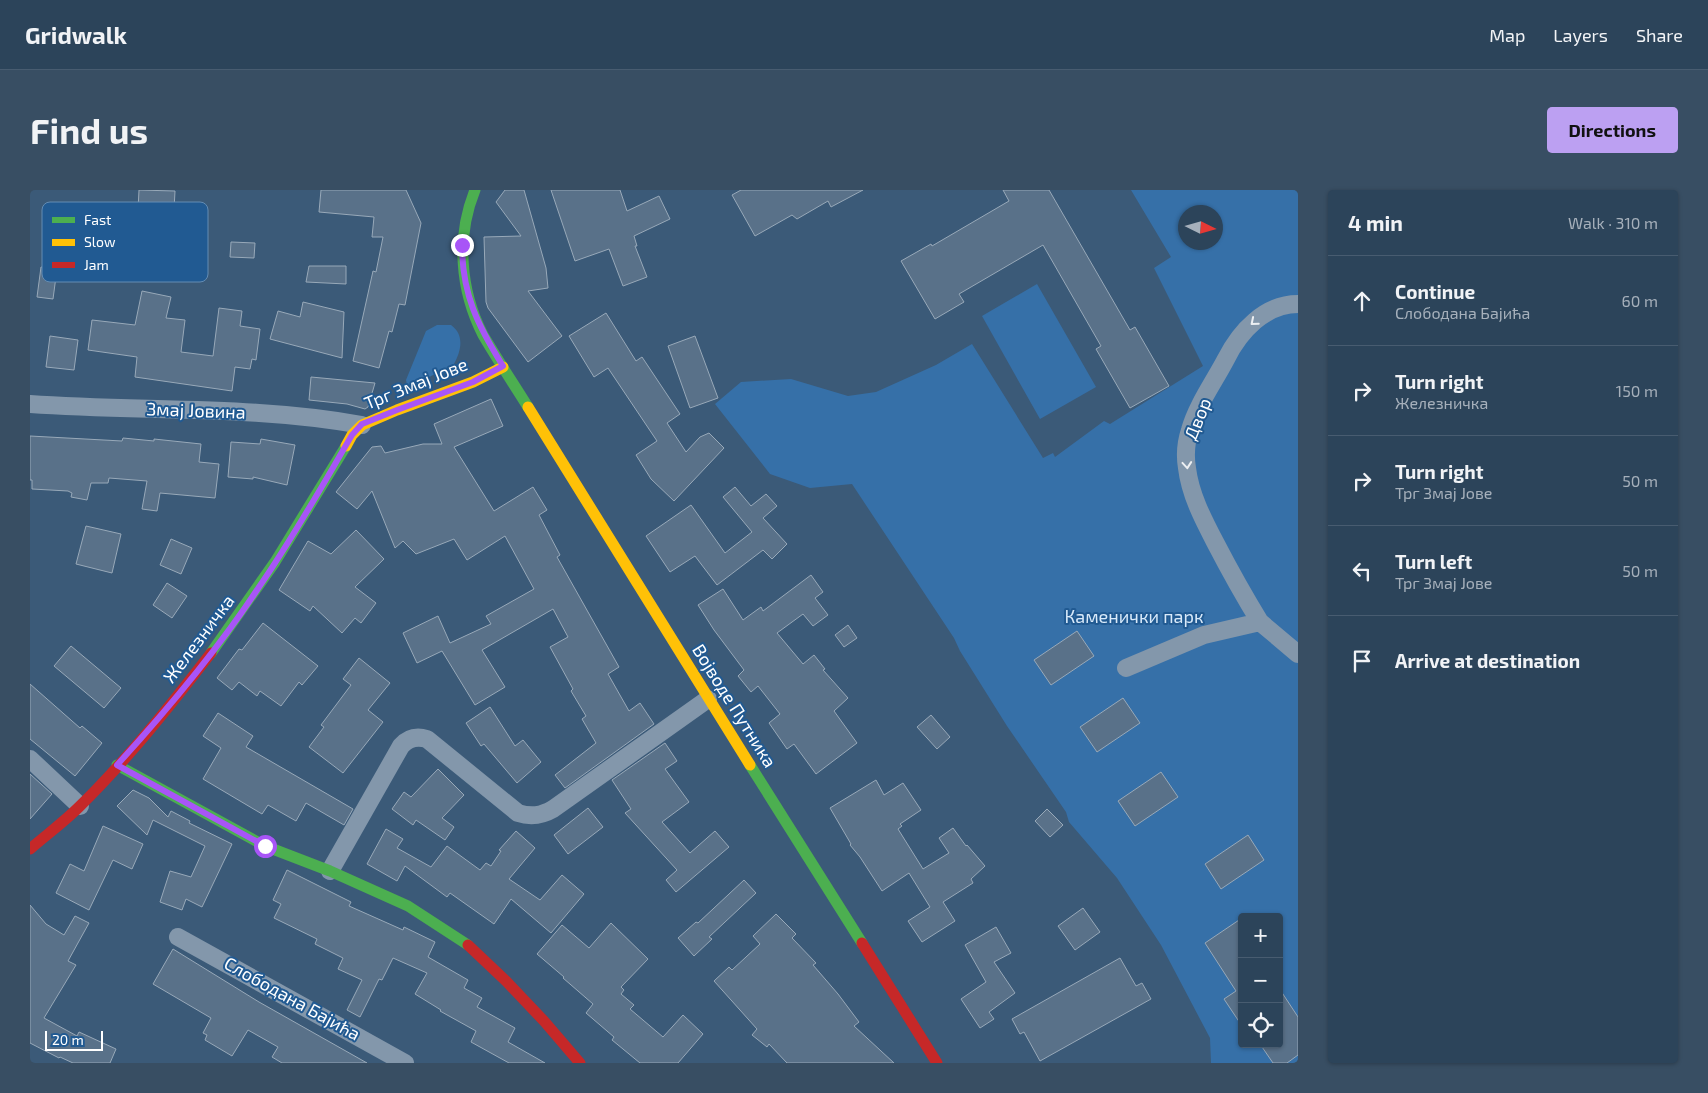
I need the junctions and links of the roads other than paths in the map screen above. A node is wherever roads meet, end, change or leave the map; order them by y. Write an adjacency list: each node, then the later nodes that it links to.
1 (476, 190): 3 (street)
2 (1298, 304): 6 (street, Двор, one-way to 6)
3 (503, 366): 5 (street, Трг Змај Јове); 9 (street, Војводе Путника)
4 (30, 404): 5 (street, Змај Јовина)
5 (362, 424): 11 (street, Железничка)
6 (1260, 622): 7 (street); 8 (street)
7 (1298, 654)
8 (1126, 668)
9 (708, 699): 14 (street); 18 (street, Војводе Путника)
10 (30, 760): 12 (street)
11 (117, 765): 12 (street, Железничка); 14 (street)
12 (80, 806): 13 (street, Железничка)
13 (30, 849)
14 (330, 871): 17 (street)
15 (178, 937): 16 (street, Слободана Бајића)
16 (405, 1063)
17 (580, 1063)
18 (937, 1063)

